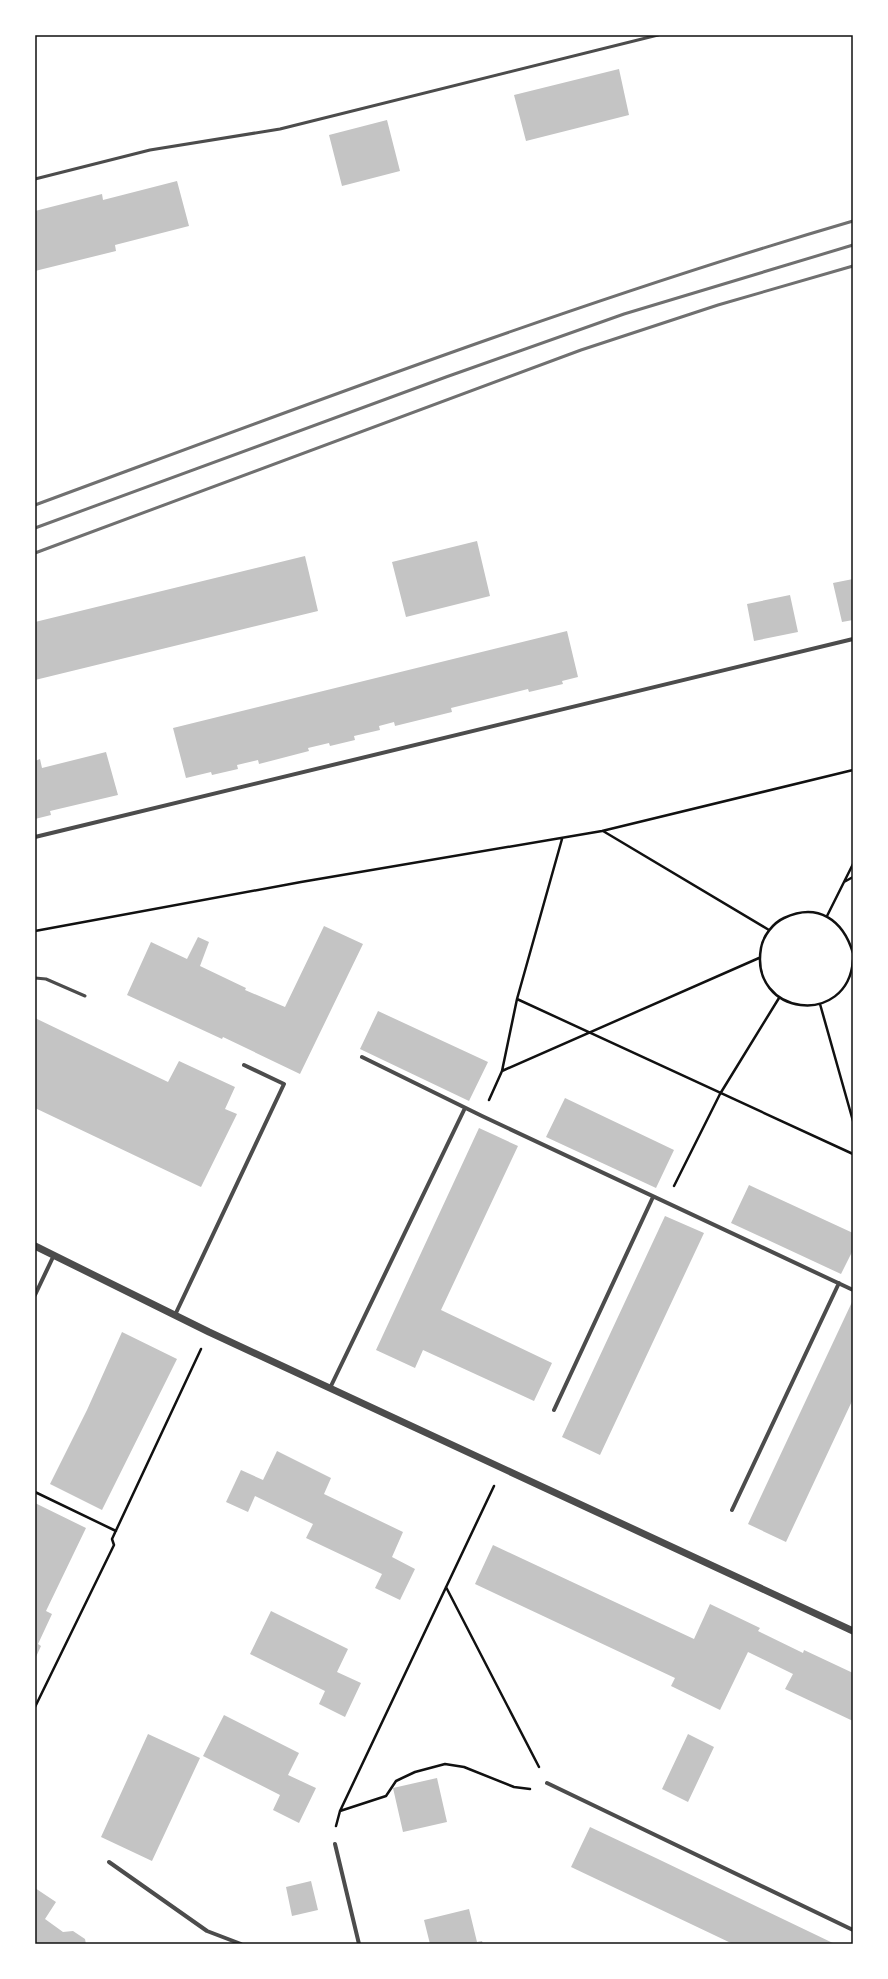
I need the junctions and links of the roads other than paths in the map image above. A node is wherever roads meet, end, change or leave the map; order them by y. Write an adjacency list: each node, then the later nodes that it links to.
1 (658, 35): 2 (lane)
2 (35, 179)
3 (853, 639): 4 (street)
4 (35, 837)
5 (35, 978): 6 (lane)
6 (85, 996)
7 (362, 1057): 9 (street)
8 (244, 1065): 16 (street)
9 (465, 1108): 10 (street); 17 (street)
10 (653, 1197): 13 (street); 18 (street)
11 (35, 1246): 12 (street)
12 (54, 1255): 15 (street); 16 (street)
13 (839, 1283): 14 (street); 19 (street)
14 (853, 1290)
15 (35, 1295)
16 (175, 1315): 17 (street)
17 (330, 1388): 20 (street)
18 (554, 1410)
19 (732, 1510)
20 (853, 1631)
21 (547, 1784): 24 (street)
22 (335, 1844): 26 (street)
23 (109, 1862): 25 (street)
24 (853, 1930)
25 (241, 1944)
26 (359, 1944)

